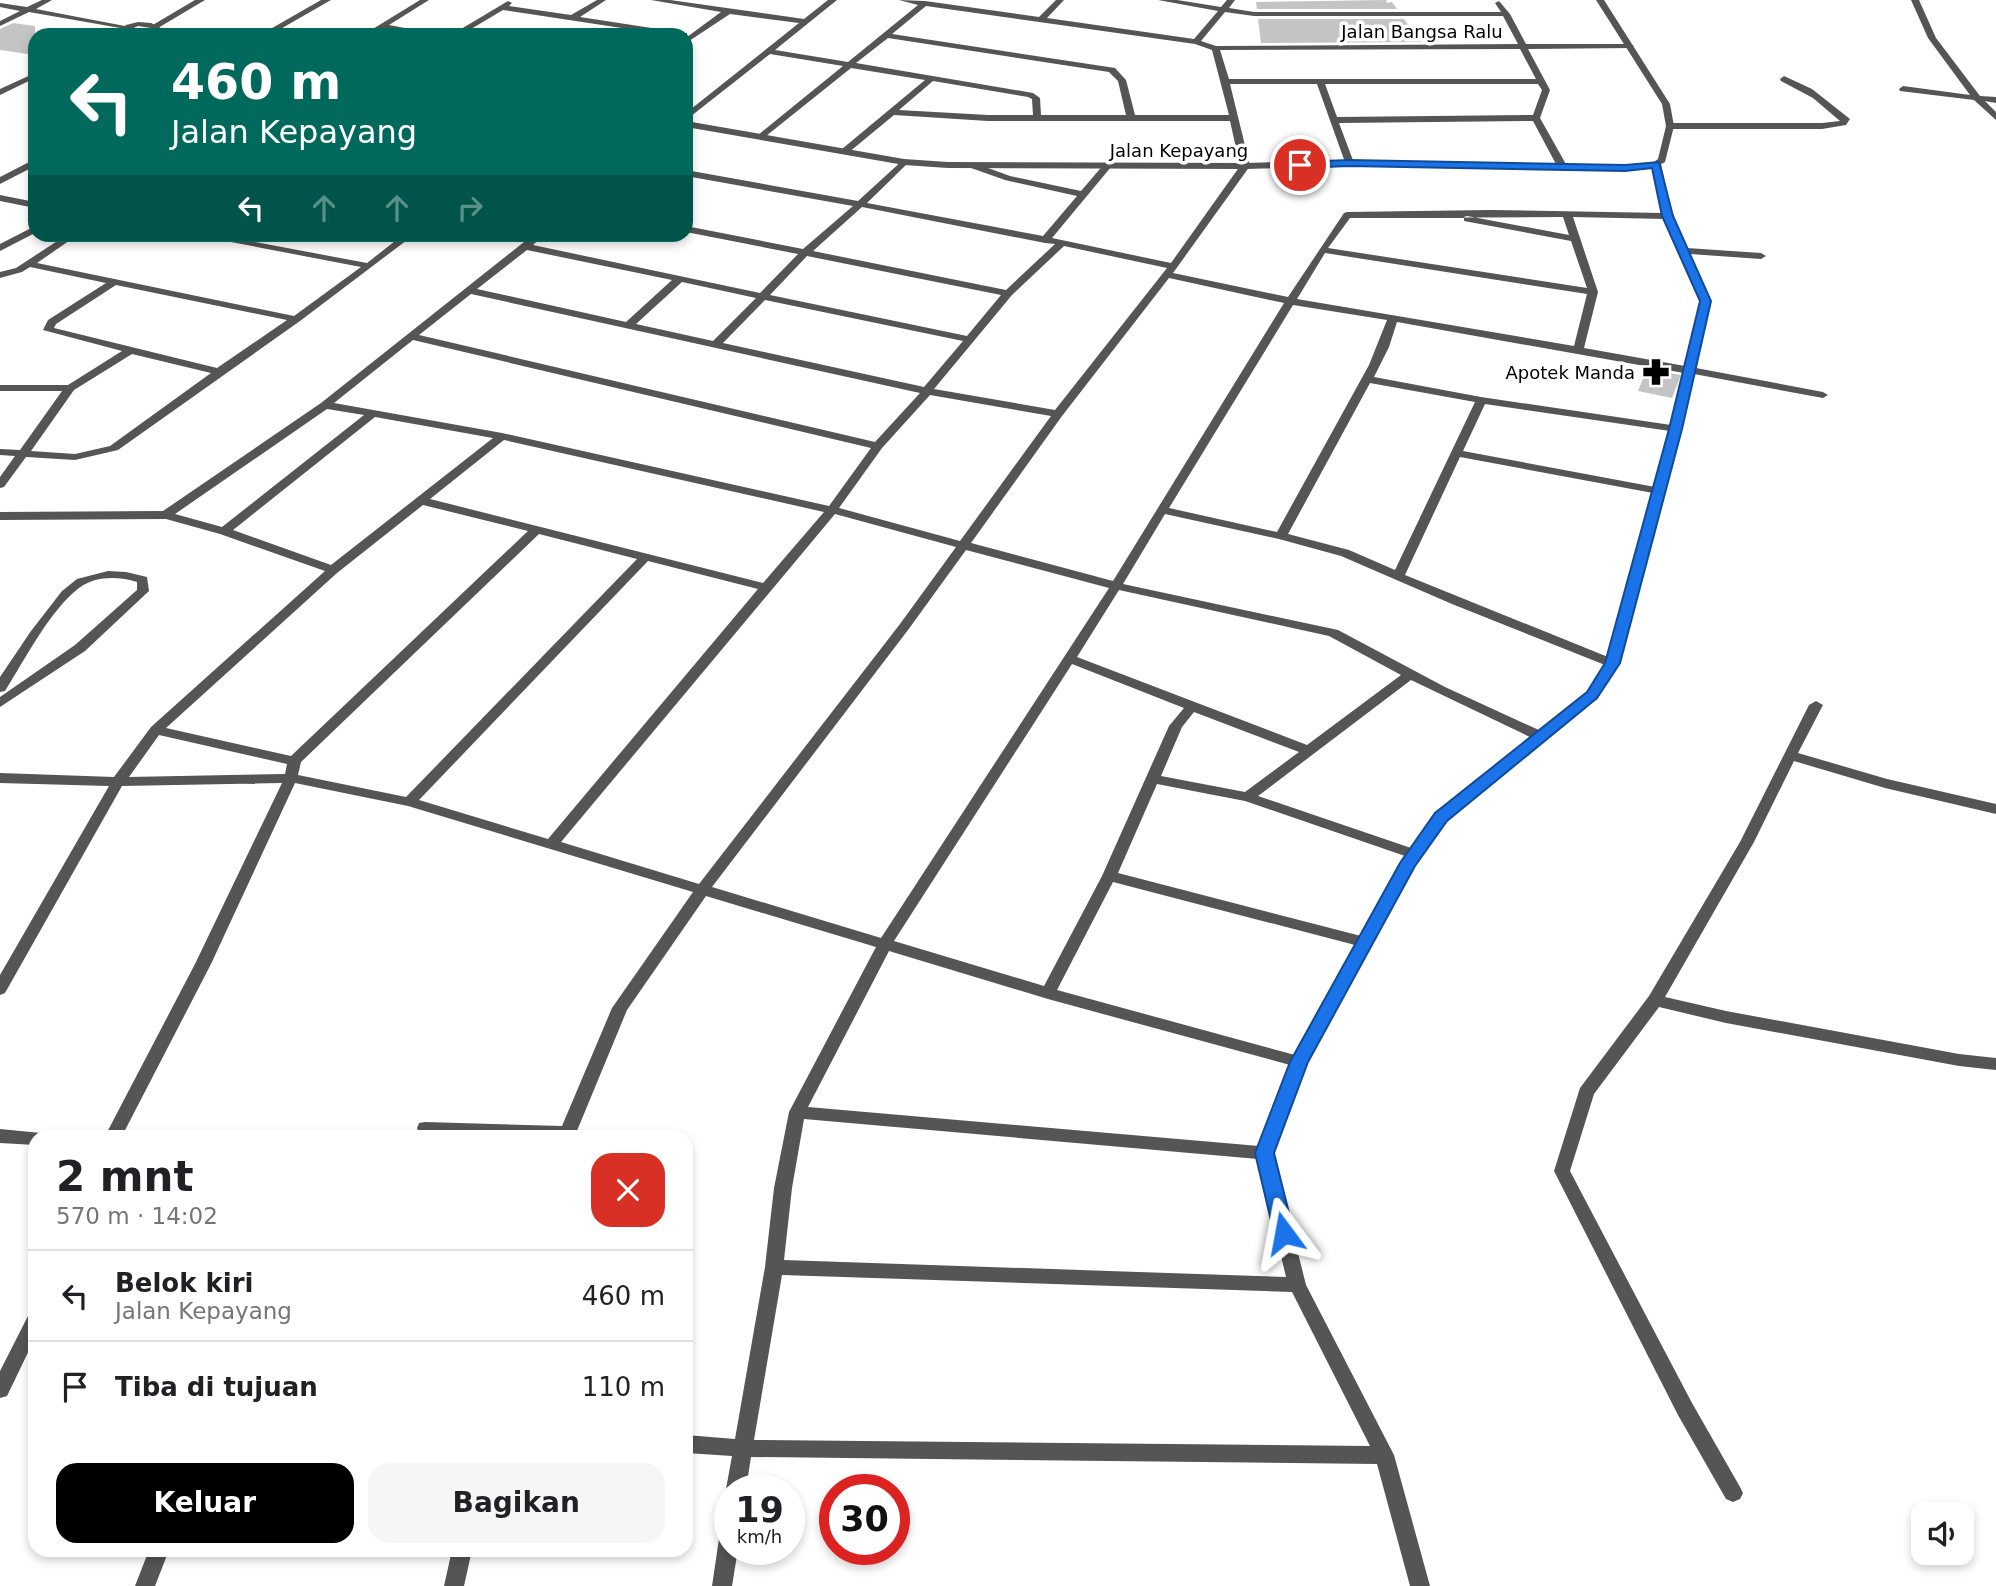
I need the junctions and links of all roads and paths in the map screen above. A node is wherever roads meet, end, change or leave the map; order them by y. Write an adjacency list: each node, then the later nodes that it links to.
1 (48, 0): 20 (street)
2 (184, 0): 28 (street)
3 (201, 0): 33 (street)
4 (327, 0): 34 (street)
5 (425, 0): 29 (street)
6 (513, 0): 19 (street)
7 (601, 0): 24 (street)
8 (655, 0): 22 (street)
9 (832, 0): 26 (street)
10 (903, 0): 16 (street, Jalan Bangsa Ralu)
11 (1060, 0): 25 (street)
12 (1162, 0): 21 (street)
13 (1231, 0): 21 (street)
14 (1600, 0): 43 (street)
15 (1915, 0): 56 (street)
16 (925, 3): 25 (street, Jalan Bangsa Ralu); 40 (street)
17 (1499, 3): 23 (street)
18 (0, 5): 20 (street)
19 (501, 7): 24 (street); 37 (street)
20 (27, 10): 27 (street); 30 (street)
21 (1223, 10): 23 (street); 41 (street)
22 (728, 11): 26 (street); 39 (street)
23 (1506, 14): 42 (street)
24 (572, 18): 38 (street)
25 (1042, 19): 41 (street, Jalan Bangsa Ralu)
26 (805, 22): 45 (street)
27 (0, 24)
28 (138, 24): 31 (street); 32 (street)
29 (382, 26): 35 (street); 36 (street)
30 (104, 28)
31 (130, 28)
32 (145, 28)
33 (156, 28)
34 (277, 28)
35 (379, 28)
36 (394, 28)
37 (466, 28)
38 (633, 28)
39 (693, 33)
40 (886, 35): 46 (street); 62 (street)
41 (1196, 42): 44 (street, Jalan Bangsa Ralu)
42 (1523, 46): 43 (street, Jalan Bangsa Ralu); 44 (street, Jalan Bangsa Ralu); 51 (street)
43 (1630, 46): 68 (street)
44 (1215, 48): 52 (street)
45 (767, 51): 46 (street); 59 (street)
46 (849, 65): 48 (street); 69 (street)
47 (28, 78): 55 (street)
48 (932, 78): 60 (street); 61 (street)
49 (1784, 79): 68 (street)
50 (1320, 81): 51 (street); 52 (street); 66 (street)
51 (1543, 81): 65 (street)
52 (1225, 82): 64 (street)
53 (28, 88): 58 (street)
54 (1903, 89): 56 (street)
55 (0, 92)
56 (1977, 98): 57 (street); 63 (street)
57 (1996, 100)
58 (0, 102)
59 (693, 111)
60 (894, 112): 61 (street); 70 (street)
61 (1037, 117): 62 (street)
62 (1131, 117): 64 (street)
63 (1996, 117)
64 (1233, 118): 77 (street)
65 (1536, 118): 66 (street); 78 (street)
66 (1335, 120): 72 (street)
67 (693, 125): 69 (street, Jalan Kepayang)
68 (1671, 126): 73 (street)
69 (761, 137): 70 (street, Jalan Kepayang)
70 (845, 151): 71 (street, Jalan Kepayang)
71 (904, 162): 76 (street, Jalan Kepayang); 84 (street)
72 (1349, 163): 77 (street, Jalan Kepayang); 78 (street, Jalan Kepayang)
73 (1656, 164): 78 (street, Jalan Kepayang); 87 (street)
74 (1108, 165): 76 (street, Jalan Kepayang); 77 (street, Jalan Kepayang); 81 (street)
75 (28, 166): 80 (street)
76 (974, 166): 81 (street)
77 (1245, 166): 105 (street)
78 (1562, 166)
79 (693, 174): 84 (street)
80 (0, 181)
81 (1083, 194): 91 (street)
82 (0, 198): 83 (street)
83 (28, 204)
84 (860, 204): 91 (street); 101 (street)
85 (1436, 213): 86 (street); 90 (street); 99 (street)
86 (1567, 214): 87 (street); 90 (street)
87 (1668, 216): 100 (street)
88 (693, 230): 101 (street)
89 (28, 233): 98 (street)
90 (1576, 239): 110 (street)
91 (1045, 240): 96 (street)
92 (62, 242): 103 (street)
93 (237, 242): 104 (street)
94 (400, 242): 104 (street)
95 (532, 242): 97 (street)
96 (1062, 243): 105 (street); 111 (street)
97 (526, 247): 107 (street); 109 (street)
98 (0, 248)
99 (1321, 250): 110 (street); 113 (street)
100 (1684, 251): 102 (street); 122 (street)
101 (806, 252): 111 (street); 112 (street)
102 (1762, 256)
103 (27, 264): 106 (street); 108 (street)
104 (369, 266): 115 (street)
105 (1170, 270): 113 (street); 132 (street)
106 (0, 275)
107 (681, 278): 112 (street); 116 (street)
108 (114, 282): 115 (street); 120 (street)
109 (471, 291): 116 (street); 117 (street)
110 (1593, 292): 121 (street)
111 (1008, 293): 118 (street)
112 (766, 295): 118 (street); 119 (street)
113 (1290, 301): 114 (street); 143 (street)
114 (1393, 318): 121 (street); 124 (street)
115 (296, 319): 123 (street)
116 (628, 326): 119 (street)
117 (412, 337): 130 (street); 135 (street)
118 (968, 339): 127 (street)
119 (715, 345): 127 (street)
120 (131, 350): 123 (street); 126 (street)
121 (1577, 350): 122 (street)
122 (1690, 370): 128 (street); 133 (street)
123 (219, 372): 138 (street)
124 (1367, 379): 129 (street); 148 (street)
125 (0, 388): 126 (street)
126 (70, 388): 138 (street)
127 (927, 391): 132 (street); 135 (street)
128 (1823, 395)
129 (1482, 400): 133 (street); 137 (street)
130 (325, 405): 131 (street); 144 (street)
131 (375, 412): 134 (street); 147 (street)
132 (1058, 414): 149 (street)
133 (1676, 429): 140 (street)
134 (502, 436): 141 (street); 142 (street)
135 (878, 446): 142 (street)
136 (0, 452): 138 (street)
137 (1456, 453): 140 (street); 152 (street)
138 (22, 454): 139 (street)
139 (0, 485)
140 (1659, 491): 156 (street)
141 (419, 500): 146 (street); 151 (street)
142 (832, 510): 149 (street); 154 (street)
143 (1162, 510): 148 (street); 153 (street)
144 (166, 515): 145 (street); 147 (street)
145 (0, 516)
146 (537, 529): 150 (street); 166 (street)
147 (224, 531): 151 (street)
148 (1281, 536): 152 (street)
149 (961, 546): 153 (street); 177 (street)
150 (645, 557): 154 (street); 172 (street)
151 (333, 570): 162 (street)
152 (1399, 575): 156 (street)
153 (1116, 586): 155 (street); 157 (street)
154 (766, 587): 174 (street)
155 (1068, 659): 161 (street); 179 (street)
156 (1612, 663): 163 (street)
157 (1410, 674): 163 (street); 164 (street)
158 (0, 688): 159 (street)
159 (0, 703)
160 (1816, 705): 165 (street)
161 (1192, 706): 164 (street); 169 (street)
162 (156, 730): 166 (street); 170 (street)
163 (1542, 737): 175 (street)
164 (1309, 751): 171 (street)
165 (1790, 755): 173 (street); 182 (street)
166 (294, 761): 168 (street)
167 (0, 778): 170 (street)
168 (291, 778): 170 (street); 172 (street); 187 (street)
169 (1153, 779): 171 (street); 176 (street)
170 (118, 782): 180 (street)
171 (1247, 797): 175 (street)
172 (408, 802): 174 (street)
173 (1996, 808)
174 (551, 845): 177 (street)
175 (1414, 854): 178 (street)
176 (1109, 876): 178 (street); 181 (street)
177 (702, 890): 179 (street); 189 (street)
178 (1364, 942): 183 (street)
179 (885, 943): 181 (street); 185 (street)
180 (0, 989)
181 (1048, 993): 183 (street)
182 (1655, 1000): 184 (street); 201 (street)
183 (1299, 1062): 192 (street)
184 (1996, 1064)
185 (797, 1112): 192 (street); 193 (street)
186 (425, 1128): 188 (street)
187 (116, 1130)
188 (465, 1130)
189 (568, 1130)
190 (0, 1136): 191 (street)
191 (28, 1138)
192 (1265, 1153): 194 (street)
193 (774, 1267): 194 (street); 198 (street)
194 (1297, 1285): 199 (street)
195 (28, 1333): 196 (street)
196 (0, 1390)
197 (693, 1444): 198 (street)
198 (742, 1448): 199 (street); 200 (street)
199 (1384, 1455): 208 (street)
200 (738, 1474)
201 (1733, 1493)
202 (156, 1557): 205 (street)
203 (460, 1557): 206 (street)
204 (725, 1565): 207 (street)
205 (145, 1586)
206 (454, 1586)
207 (722, 1586)
208 (1420, 1586)

